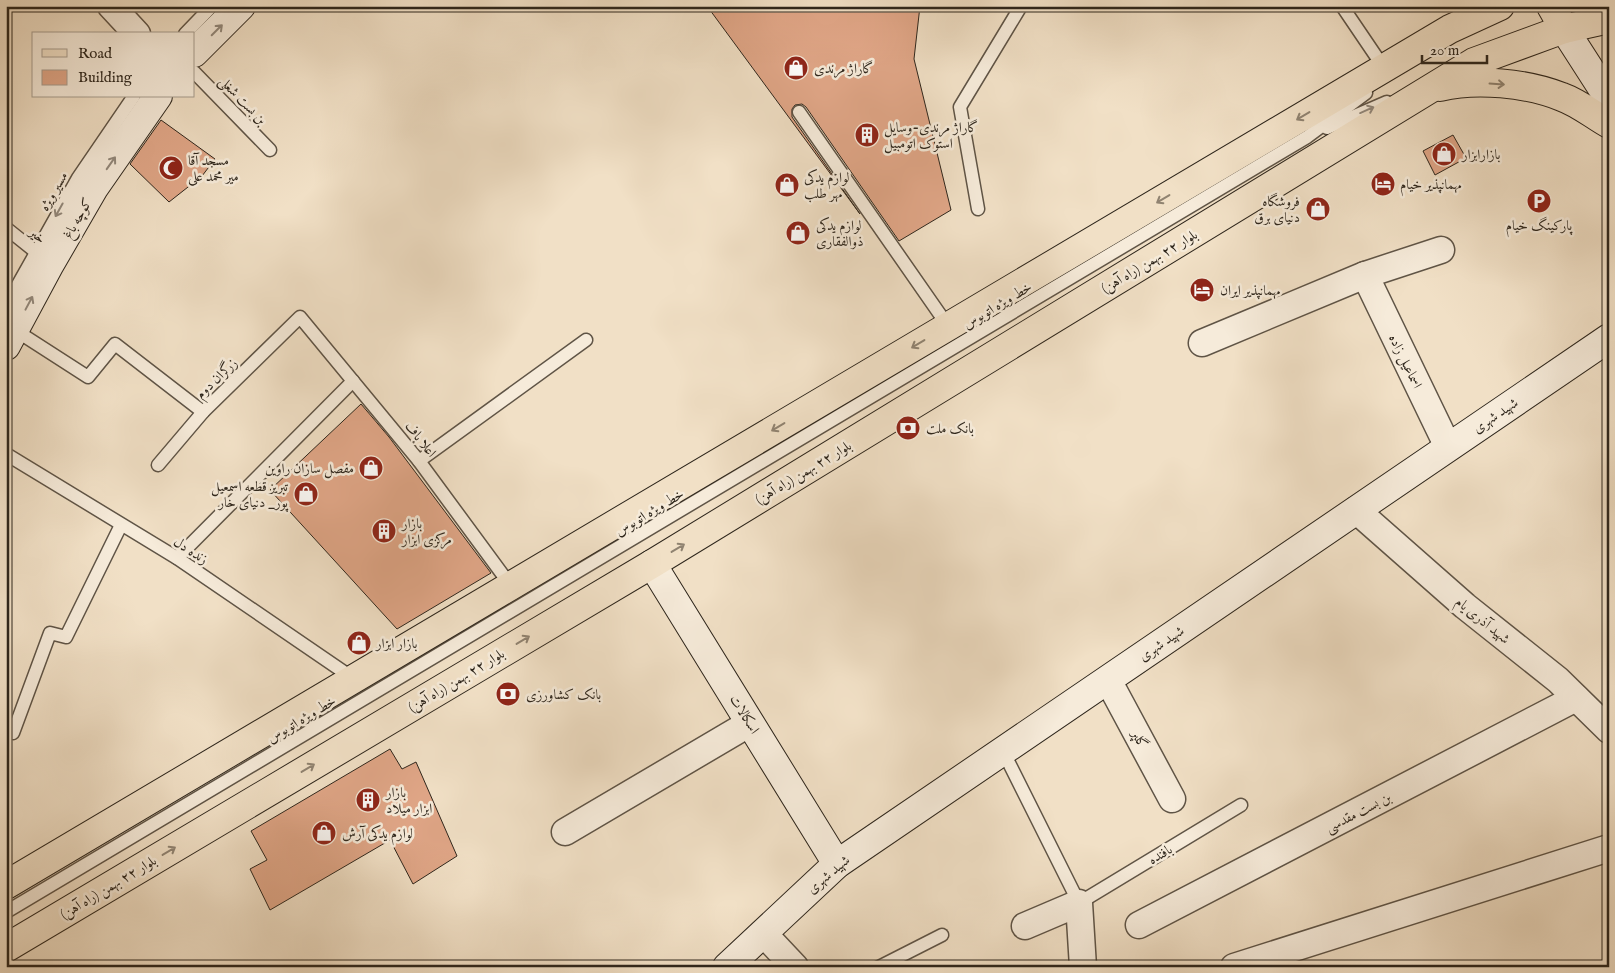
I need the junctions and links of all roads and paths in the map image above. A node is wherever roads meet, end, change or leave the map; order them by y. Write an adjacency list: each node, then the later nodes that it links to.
1 (111, 6): 10 (street)
2 (212, 6): 11 (lane)
3 (241, 6): 12 (main road, one-way to 3)
4 (1021, 6): 24 (lane)
5 (1342, 6): 14 (lane)
6 (1500, 6): 9 (main road)
7 (1597, 16): 8 (main road, بلوار ۲۲ بهمن (راه آهن))
8 (1558, 18): 13 (main road, بلوار ۲۲ بهمن (راه آهن)); 19 (main road)
9 (1457, 20): 14 (main road); 22 (lane)
10 (136, 32)
11 (187, 32)
12 (195, 52)
13 (1474, 62): 16 (main road, بلوار ۲۲ بهمن (راه آهن)); 22 (lane, one-way to 13)
14 (1384, 68): 30 (main road, one-way to 30)
15 (195, 73): 23 (lane, بن بست شغلی)
16 (1431, 89): 21 (main road, one-way to 21); 44 (main road, بلوار ۲۲ بهمن (راه آهن), one-way to 16)
17 (133, 98): 27 (lane, مسیر ویژه, one-way to 27)
18 (157, 98): 27 (main road, کوچه باغ, one-way to 18)
19 (1609, 99)
20 (799, 112): 30 (lane)
21 (1609, 124)
22 (1307, 138): 60 (lane, خط ویژه اتوبوس)
23 (270, 150)
24 (978, 209)
25 (6, 228): 27 (lane, خیر)
26 (1441, 250): 28 (street)
27 (43, 258): 31 (main road, کوچه باغ)
28 (1365, 276): 34 (street); 37 (street, اسماعیل زاده)
29 (300, 317): 35 (lane, اعلا باف); 36 (lane, زرگران دوم)
30 (948, 326): 45 (main road, one-way to 45)
31 (9, 327): 36 (lane)
32 (1609, 338): 37 (main road, شهید شهری)
33 (586, 340): 39 (lane)
34 (1202, 343)
35 (353, 381): 39 (lane, اعلا باف); 43 (lane)
36 (203, 412): 40 (lane, زرگران دوم)
37 (1448, 447): 41 (main road, شهید شهری)
38 (6, 454): 42 (lane, زنده دل)
39 (419, 461): 45 (lane, اعلا باف)
40 (158, 465)
41 (1356, 510): 47 (main road, شهید شهری); 48 (street, شهید آذری یام)
42 (121, 525): 43 (lane, زنده دل); 51 (lane)
43 (177, 558): 46 (lane, زنده دل)
44 (652, 564): 49 (main road, اسکالات); 65 (main road, بلوار ۲۲ بهمن (راه آهن), one-way to 44)
45 (511, 586): 46 (main road)
46 (354, 679): 58 (main road)
47 (1108, 680): 52 (main road, شهید شهری); 53 (street, گلپر)
48 (1576, 698): 50 (street, شهید آذری یام); 61 (street, بن بست مقدسی)
49 (750, 723): 55 (street); 57 (main road, اسکالات)
50 (1609, 730)
51 (12, 734)
52 (1003, 751): 57 (main road, شهید شهری); 59 (lane)
53 (1172, 799)
54 (1241, 805): 59 (lane, بافنده)
55 (566, 832)
56 (1609, 848): 70 (street)
57 (837, 864): 63 (main road, شهید شهری)
58 (6, 885)
59 (1079, 903): 62 (street, بافنده); 69 (street)
60 (6, 912)
61 (1139, 925)
62 (1025, 926)
63 (763, 933): 66 (main road, شهید شهری); 67 (street)
64 (942, 935): 68 (lane)
65 (6, 948)
66 (727, 967)
67 (795, 967)
68 (879, 967)
69 (1083, 967)
70 (1234, 967)

